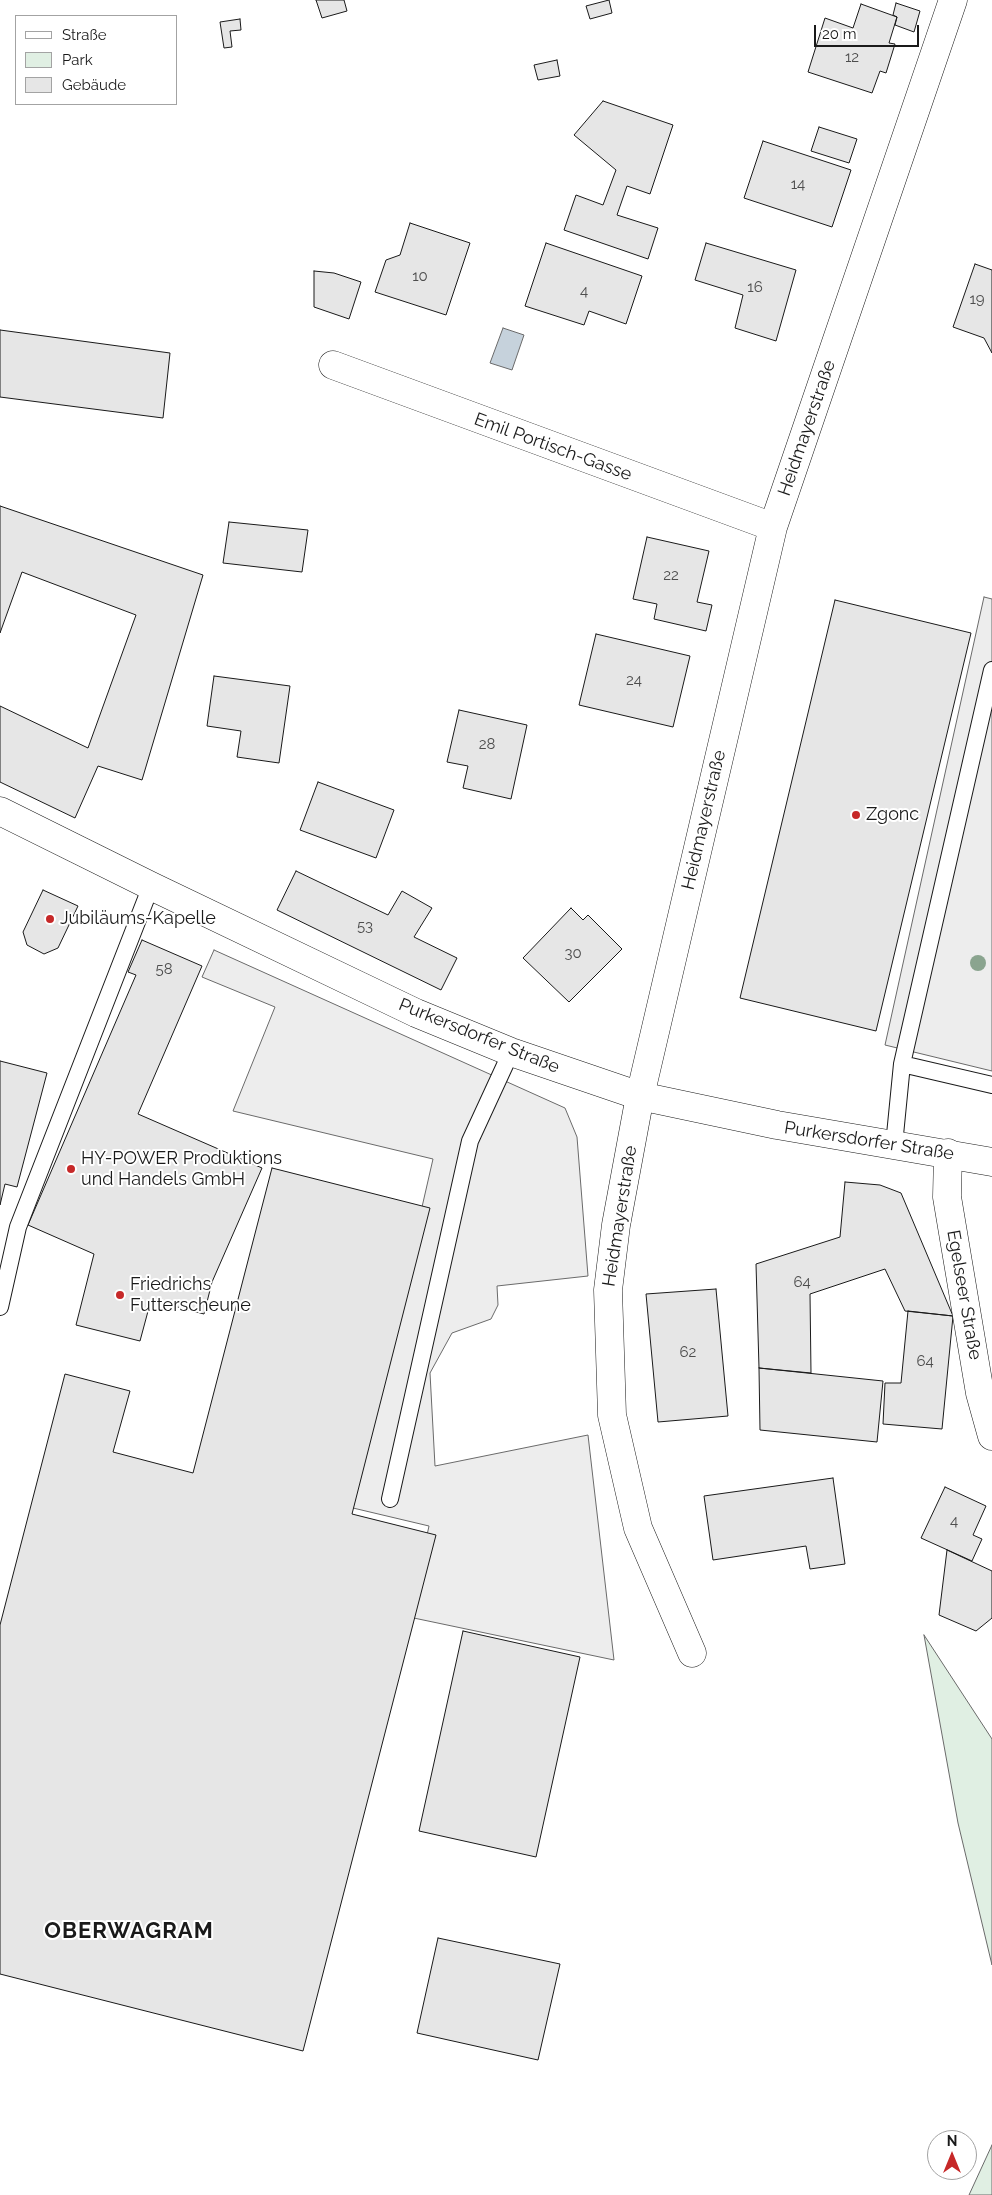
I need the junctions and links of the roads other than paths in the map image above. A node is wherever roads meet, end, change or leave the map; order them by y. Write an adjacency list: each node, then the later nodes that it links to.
1 (953, 0): 3 (street, Heidmayerstraße)
2 (333, 366): 3 (street, Emil Portisch-Gasse)
3 (773, 528): 10 (street, Heidmayerstraße)
4 (992, 670): 8 (lane)
5 (0, 811): 6 (street, Purkersdorfer Straße)
6 (151, 886): 7 (street, Purkersdorfer Straße); 14 (lane)
7 (511, 1052): 10 (street, Purkersdorfer Straße); 16 (lane)
8 (902, 1064): 9 (lane); 11 (lane)
9 (992, 1085)
10 (640, 1096): 11 (street, Purkersdorfer Straße); 17 (street, Heidmayerstraße)
11 (894, 1145): 12 (street, Purkersdorfer Straße)
12 (948, 1153): 13 (street, Purkersdorfer Straße); 15 (street, Egelseer Straße)
13 (992, 1162)
14 (0, 1307)
15 (992, 1436)
16 (390, 1499)
17 (692, 1653)

